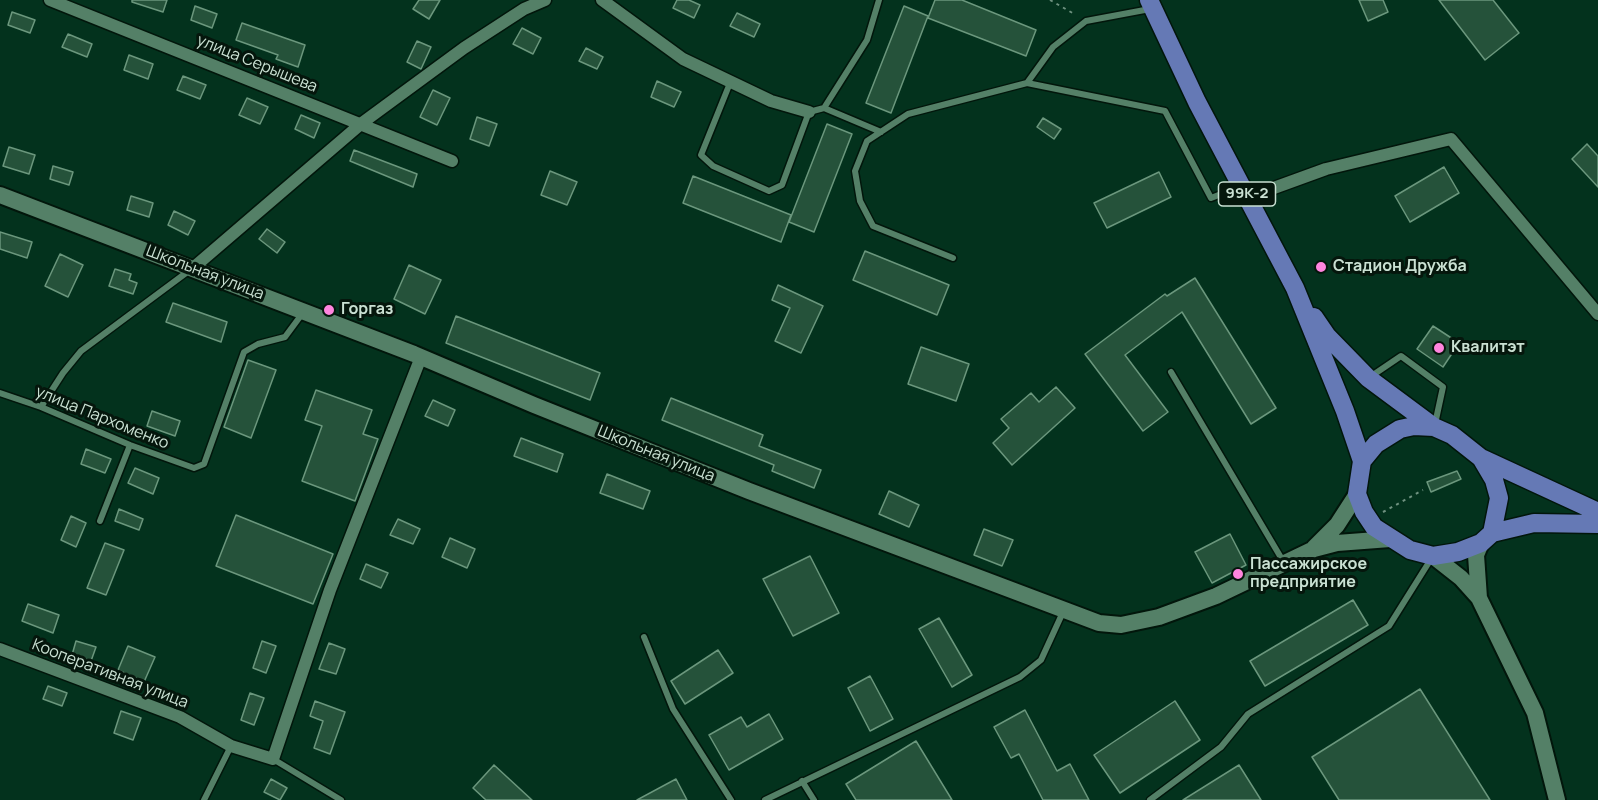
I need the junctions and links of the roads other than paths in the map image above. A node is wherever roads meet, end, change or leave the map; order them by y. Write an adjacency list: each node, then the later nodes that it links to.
1 (50, 0): 10 (street, улица Серышева)
2 (545, 0): 10 (street)
3 (602, 0): 6 (street)
4 (879, 0): 8 (lane)
5 (1156, 3): 7 (lane); 13 (main road, 99К-2)
6 (730, 83): 9 (street); 9 (lane)
7 (1027, 83): 11 (lane); 13 (lane)
8 (824, 108): 9 (lane); 11 (lane)
9 (809, 112)
10 (362, 123): 12 (street, улица Серышева); 16 (street)
11 (881, 132): 15 (lane)
12 (452, 161)
13 (1246, 191): 17 (main road, 99К-2); 19 (street)
14 (0, 195): 16 (main road, Школьная улица)
15 (953, 258)
16 (193, 268): 18 (main road, Школьная улица); 24 (lane)
17 (1295, 288): 22 (main road, 99К-2); 28 (main road, 99К-2)
18 (305, 311): 20 (main road, Школьная улица); 26 (lane, улица Пархоменко)
19 (1598, 314)
20 (421, 357): 39 (main road, Школьная улица); 43 (street)
21 (1171, 372): 37 (lane)
22 (1368, 378): 25 (main road, 99К-2); 25 (lane)
23 (0, 393): 24 (lane, улица Пархоменко)
24 (41, 407): 26 (lane, улица Пархоменко)
25 (1434, 428): 27 (main road, 99К-2); 28 (main road, 99К-2)
26 (130, 445): 31 (lane)
27 (1481, 458): 30 (main road, 99К-2); 33 (main road, 99К-2)
28 (1362, 461): 29 (main road, 99К-2)
29 (1357, 494): 34 (main road); 35 (main road)
30 (1598, 512)
31 (100, 521)
32 (1598, 524): 33 (main road)
33 (1486, 538): 36 (main road); 38 (main road)
34 (1390, 539): 35 (main road); 36 (main road)
35 (1314, 549): 37 (main road, Школьная улица)
36 (1433, 556): 38 (main road); 50 (lane)
37 (1285, 564): 39 (main road, Школьная улица)
38 (1479, 598): 51 (main road)
39 (1064, 612): 44 (lane)
40 (644, 637): 47 (lane)
41 (0, 649): 42 (street, Кооперативная улица)
42 (231, 747): 43 (street, Кооперативная улица); 45 (lane)
43 (273, 759): 46 (lane)
44 (802, 781): 48 (lane); 49 (lane)
45 (204, 800)
46 (341, 800)
47 (731, 800)
48 (765, 800)
49 (814, 800)
50 (1150, 800)
51 (1557, 800)

